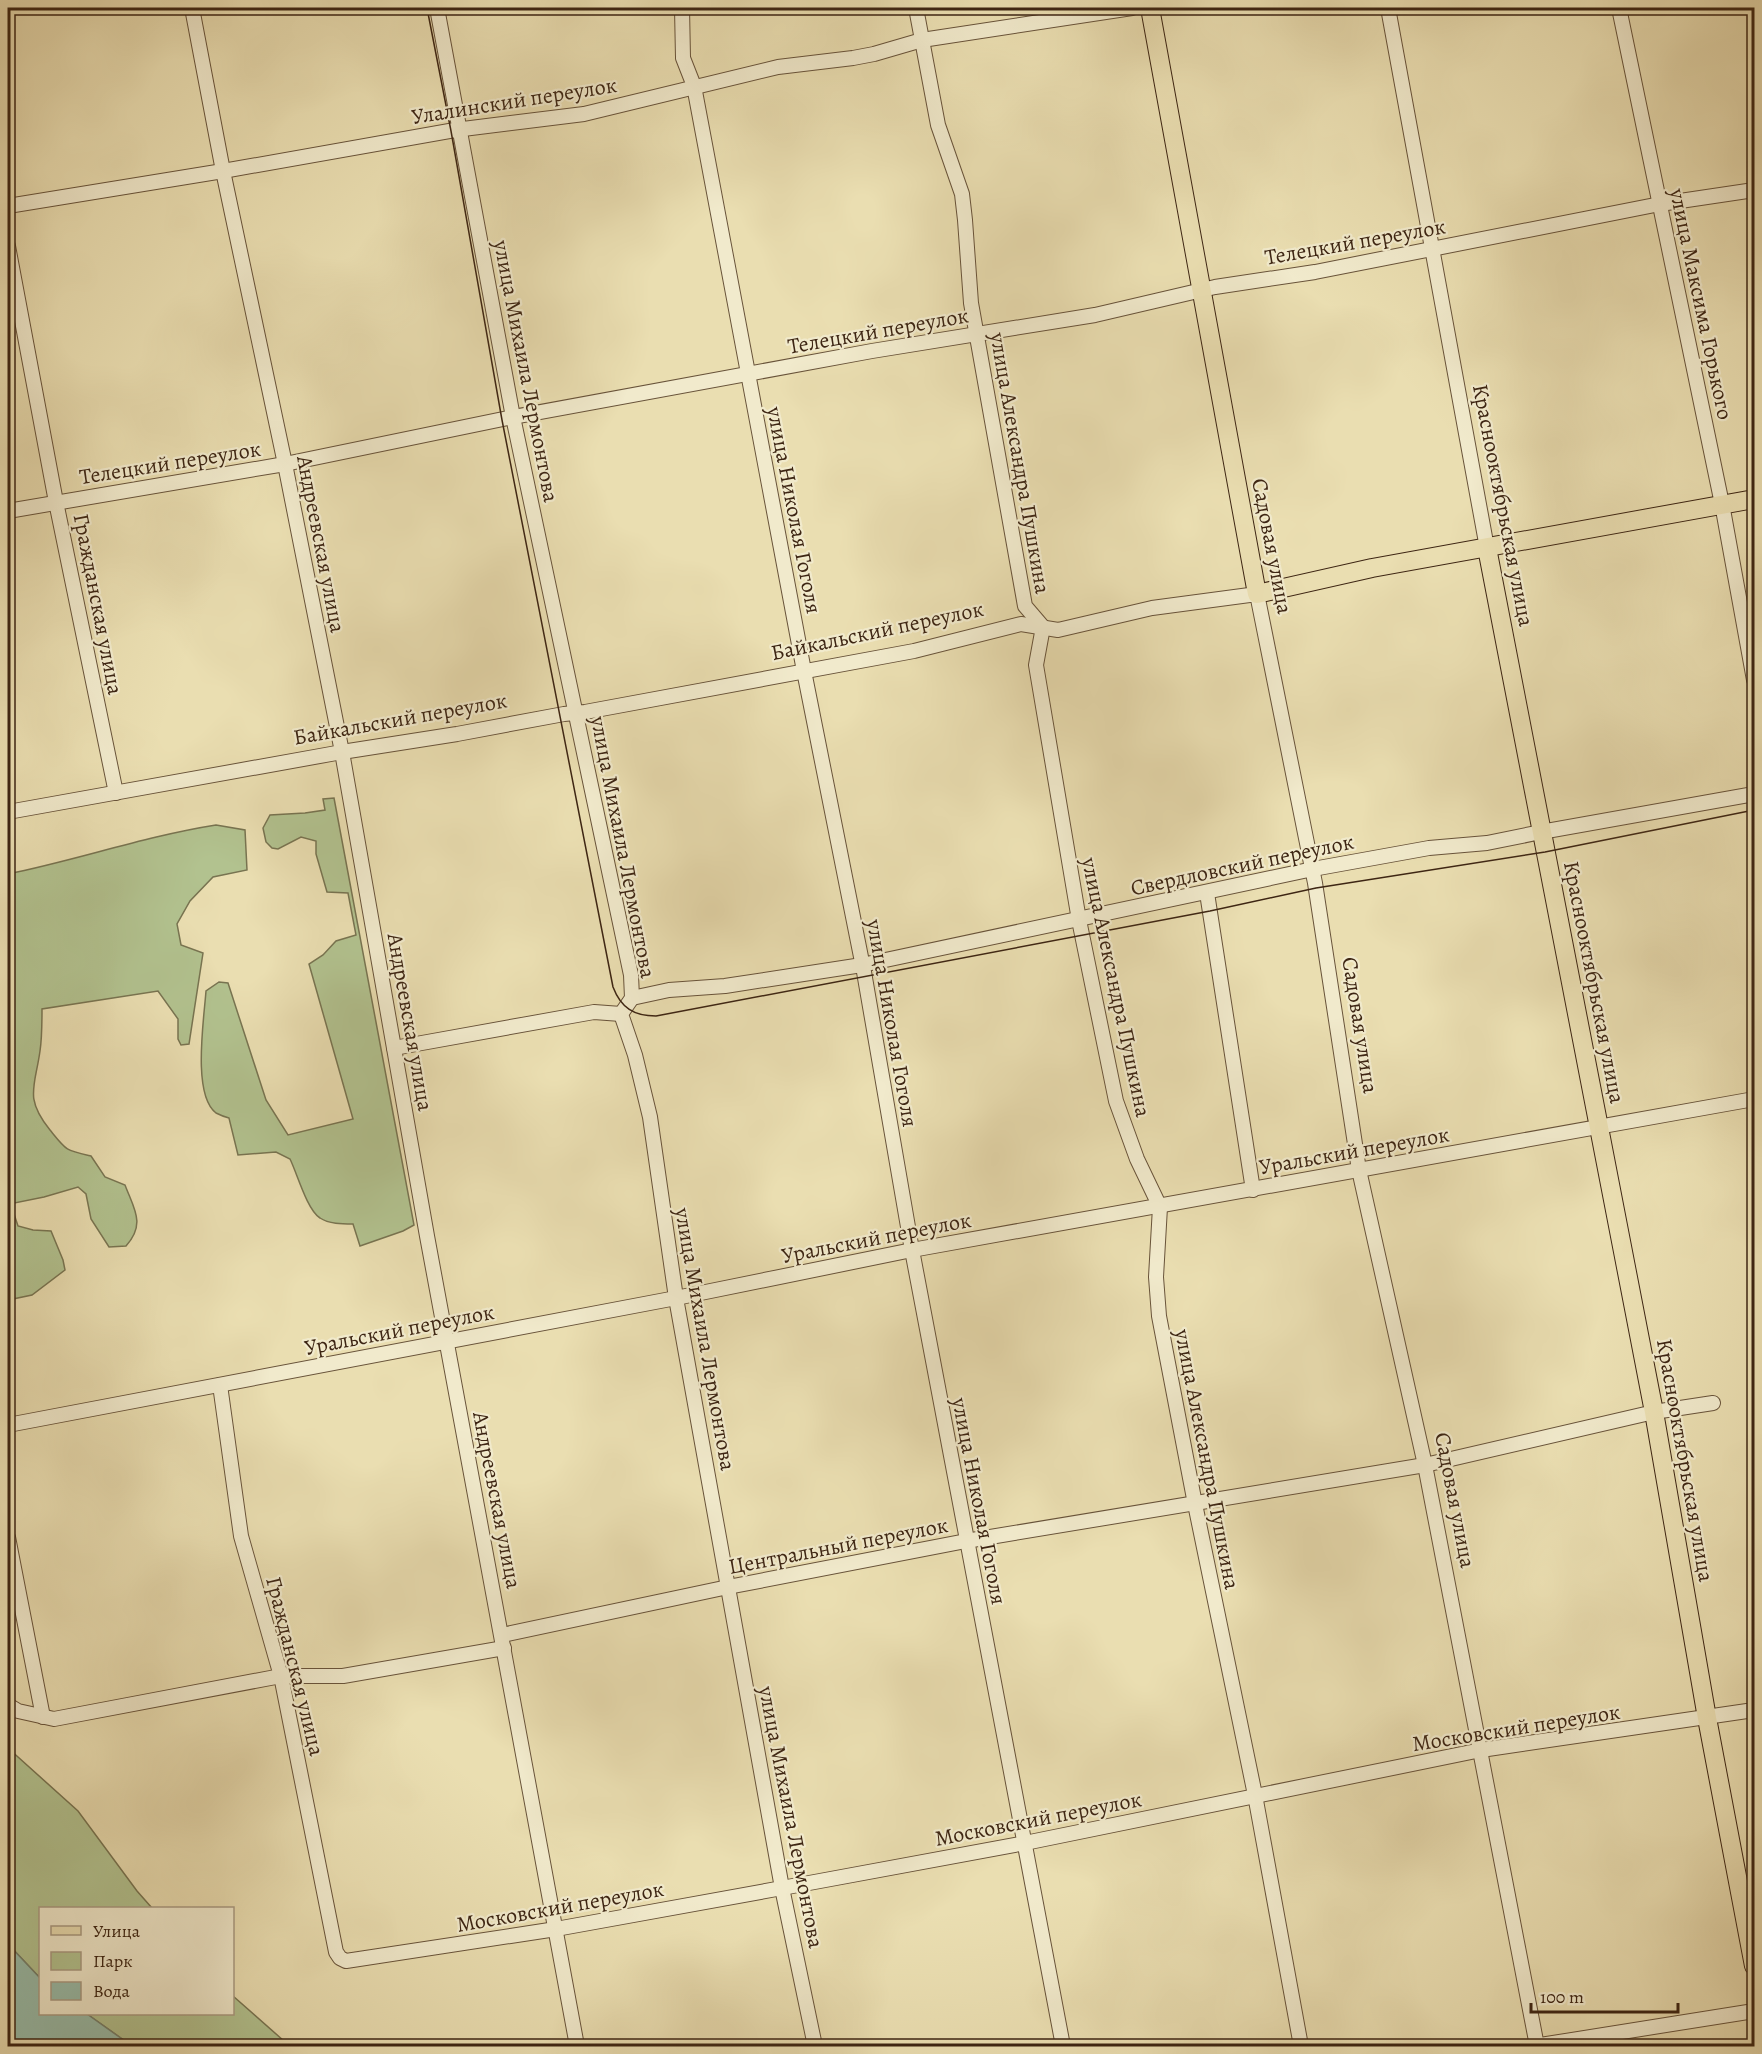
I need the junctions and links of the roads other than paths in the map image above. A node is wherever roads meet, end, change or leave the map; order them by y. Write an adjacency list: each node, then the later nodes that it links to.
1 (192, 8): 12 (street, Андреевская улица)
2 (437, 8): 11 (street, улица Михаила Лермонтова)
3 (682, 8): 10 (street, улица Николая Гоголя)
4 (915, 8): 9 (street, улица Александра Пушкина)
5 (1132, 8): 9 (street, Улалинский переулок)
6 (1150, 8): 18 (main road, Садовая улица)
7 (1388, 8): 17 (street, Краснооктябрьская улица)
8 (1619, 8): 14 (street, улица Максима Горького)
9 (922, 40): 10 (street, Улалинский переулок); 19 (street, улица Александра Пушкина)
10 (694, 86): 11 (street, Улалинский переулок); 20 (street, улица Николая Гоголя)
11 (459, 129): 12 (street, Улалинский переулок); 21 (street, улица Михаила Лермонтова)
12 (223, 171): 15 (street, Улалинский переулок); 22 (street, Андреевская улица)
13 (1755, 190): 14 (street, Телецкий переулок)
14 (1660, 204): 17 (street, Телецкий переулок); 25 (street, улица Максима Горького)
15 (8, 206)
16 (8, 246): 24 (street, Гражданская улица)
17 (1431, 249): 18 (street, Телецкий переулок); 27 (street, Краснооктябрьская улица)
18 (1201, 290): 19 (street, Телецкий переулок); 28 (main road, Садовая улица)
19 (977, 334): 20 (street, Телецкий переулок); 29 (street, улица Александра Пушкина)
20 (748, 373): 21 (street, Телецкий переулок); 30 (street, улица Николая Гоголя)
21 (513, 417): 22 (street, Телецкий переулок); 32 (street, улица Михаила Лермонтова)
22 (285, 464): 24 (street, Телецкий переулок); 33 (street, Андреевская улица)
23 (1755, 499): 25 (main road, Байкальский переулок)
24 (56, 502): 26 (street, Телецкий переулок); 34 (street, Гражданская улица)
25 (1722, 504): 27 (main road, Байкальский переулок); 31 (street, улица Максима Горького)
26 (8, 511)
27 (1487, 548): 28 (main road, Байкальский переулок); 37 (main road, Краснооктябрьская улица)
28 (1257, 594): 29 (street, Байкальский переулок); 38 (street, Садовая улица)
29 (1043, 627): 30 (street, Байкальский переулок); 40 (street, улица Александра Пушкина)
30 (804, 671): 32 (street, Байкальский переулок); 41 (street, улица Николая Гоголя)
31 (1755, 680)
32 (575, 712): 33 (street, Байкальский переулок); 42 (street, улица Михаила Лермонтова)
33 (342, 752): 34 (street, Байкальский переулок); 44 (street, Андреевская улица)
34 (116, 793): 36 (street, Байкальский переулок)
35 (1755, 794): 37 (street, Свердловский переулок)
36 (8, 812)
37 (1541, 832): 38 (street, Свердловский переулок); 46 (main road, Краснооктябрьская улица)
38 (1312, 869): 39 (street, Свердловский переулок); 47 (street, Садовая улица)
39 (1207, 893): 40 (street, Свердловский переулок); 48 (street)
40 (1079, 920): 41 (street, Свердловский переулок); 49 (street, улица Александра Пушкина)
41 (862, 965): 42 (street, Свердловский переулок); 50 (street, улица Николая Гоголя)
42 (632, 998): 43 (street, улица Михаила Лермонтова)
43 (621, 1014): 44 (street); 51 (street, улица Михаила Лермонтова)
44 (394, 1048): 52 (street, Андреевская улица)
45 (1755, 1099): 46 (street, Уральский переулок)
46 (1600, 1127): 47 (street, Уральский переулок); 55 (main road, Краснооктябрьская улица)
47 (1359, 1170): 48 (street, Уральский переулок); 57 (street, Садовая улица)
48 (1254, 1190): 49 (street, Уральский переулок)
49 (1161, 1207): 50 (street, Уральский переулок); 58 (street, улица Александра Пушкина)
50 (912, 1250): 51 (street, Уральский переулок); 60 (street, улица Николая Гоголя)
51 (676, 1298): 52 (street, Уральский переулок); 61 (street, улица Михаила Лермонтова)
52 (447, 1341): 53 (street, Уральский переулок); 62 (street, Андреевская улица)
53 (219, 1385): 56 (street, Уральский переулок); 63 (street, Гражданская улица)
54 (1713, 1403): 55 (street, Центральный переулок)
55 (1654, 1412): 57 (street, Центральный переулок); 67 (main road, Краснооктябрьская улица)
56 (8, 1425)
57 (1425, 1465): 58 (street, Центральный переулок); 68 (street, Садовая улица)
58 (1195, 1504): 60 (street, Центральный переулок); 69 (street, улица Александра Пушкина)
59 (8, 1537): 66 (street)
60 (966, 1541): 61 (street, Центральный переулок); 70 (street, улица Николая Гоголя)
61 (728, 1587): 62 (street, Центральный переулок); 71 (street, улица Михаила Лермонтова)
62 (503, 1641): 63 (street, Центральный переулок); 72 (street, Андреевская улица)
63 (282, 1676): 66 (street, Центральный переулок); 73 (street, Гражданская улица)
64 (8, 1705): 66 (street, Центральный переулок)
65 (1747, 1711): 67 (street, Московский переулок)
66 (43, 1717)
67 (1707, 1718): 68 (street, Московский переулок); 74 (main road, Краснооктябрьская улица)
68 (1481, 1750): 69 (street, Московский переулок); 80 (street, Садовая улица)
69 (1255, 1795): 70 (street, Московский переулок); 79 (street, улица Александра Пушкина)
70 (1025, 1843): 71 (street, Московский переулок); 78 (street, улица Николая Гоголя)
71 (782, 1888): 72 (street, Московский переулок); 77 (street, улица Михаила Лермонтова)
72 (556, 1929): 73 (street, Московский переулок); 76 (street, Андреевская улица)
73 (338, 1956)
74 (1755, 1966)
75 (1755, 2011): 80 (street)
76 (578, 2046)
77 (815, 2046)
78 (1063, 2046)
79 (1300, 2046)
80 (1536, 2046)

